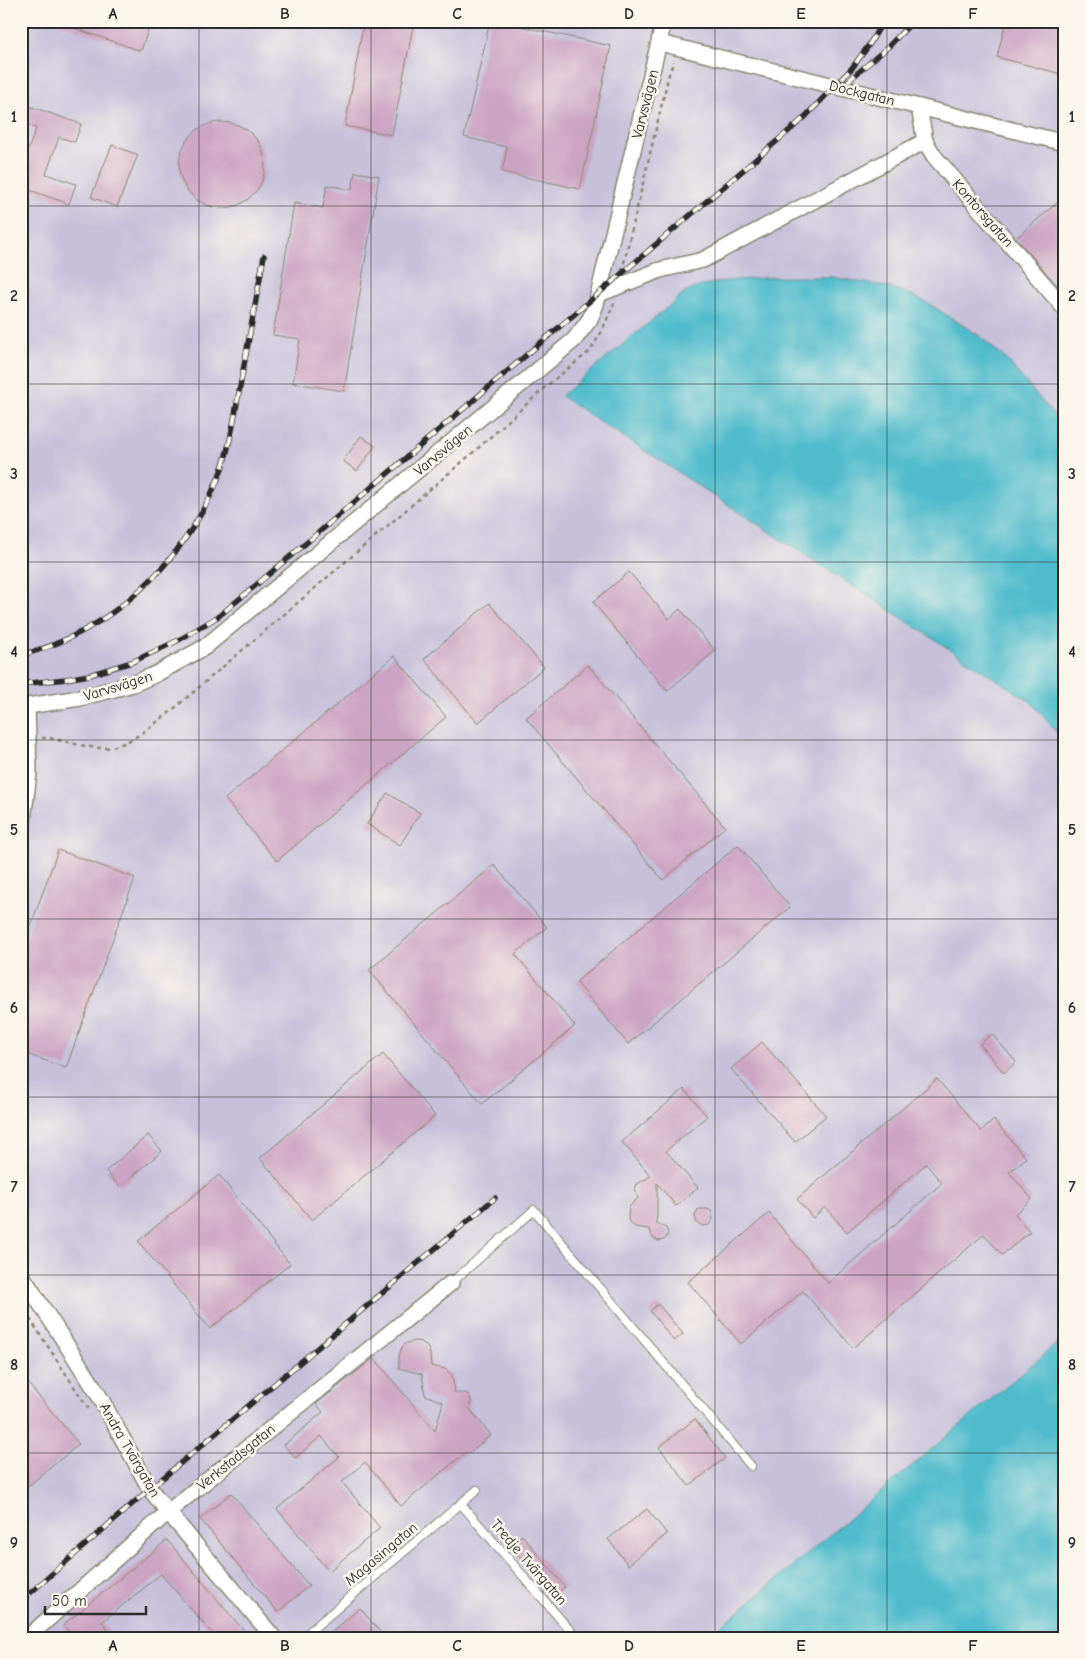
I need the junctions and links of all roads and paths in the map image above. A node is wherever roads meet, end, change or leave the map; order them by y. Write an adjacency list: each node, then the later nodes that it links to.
1 (664, 21): 2 (street, Varvsvägen)
2 (660, 43): 3 (street, Dockgatan); 6 (street, Varvsvägen)
3 (919, 107): 4 (street, Kontorsgatan); 5 (street, Dockgatan)
4 (925, 141): 6 (street); 7 (street, Kontorsgatan)
5 (1065, 143)
6 (599, 294): 8 (street, Varvsvägen)
7 (1065, 309)
8 (24, 707): 9 (street)
9 (21, 835)
10 (21, 1274): 15 (street, Andra Tvärgatan)
11 (451, 1283): 12 (lane); 15 (street, Verkstadsgatan)
12 (751, 1466)
13 (477, 1490): 14 (lane, Magasingatan)
14 (461, 1504): 18 (lane, Magasingatan); 19 (lane, Tredje Tvärgatan)
15 (168, 1512): 16 (street, Verkstadsgatan); 17 (street, Andra Tvärgatan)
16 (27, 1638)
17 (274, 1638)
18 (302, 1638)
19 (571, 1638)

